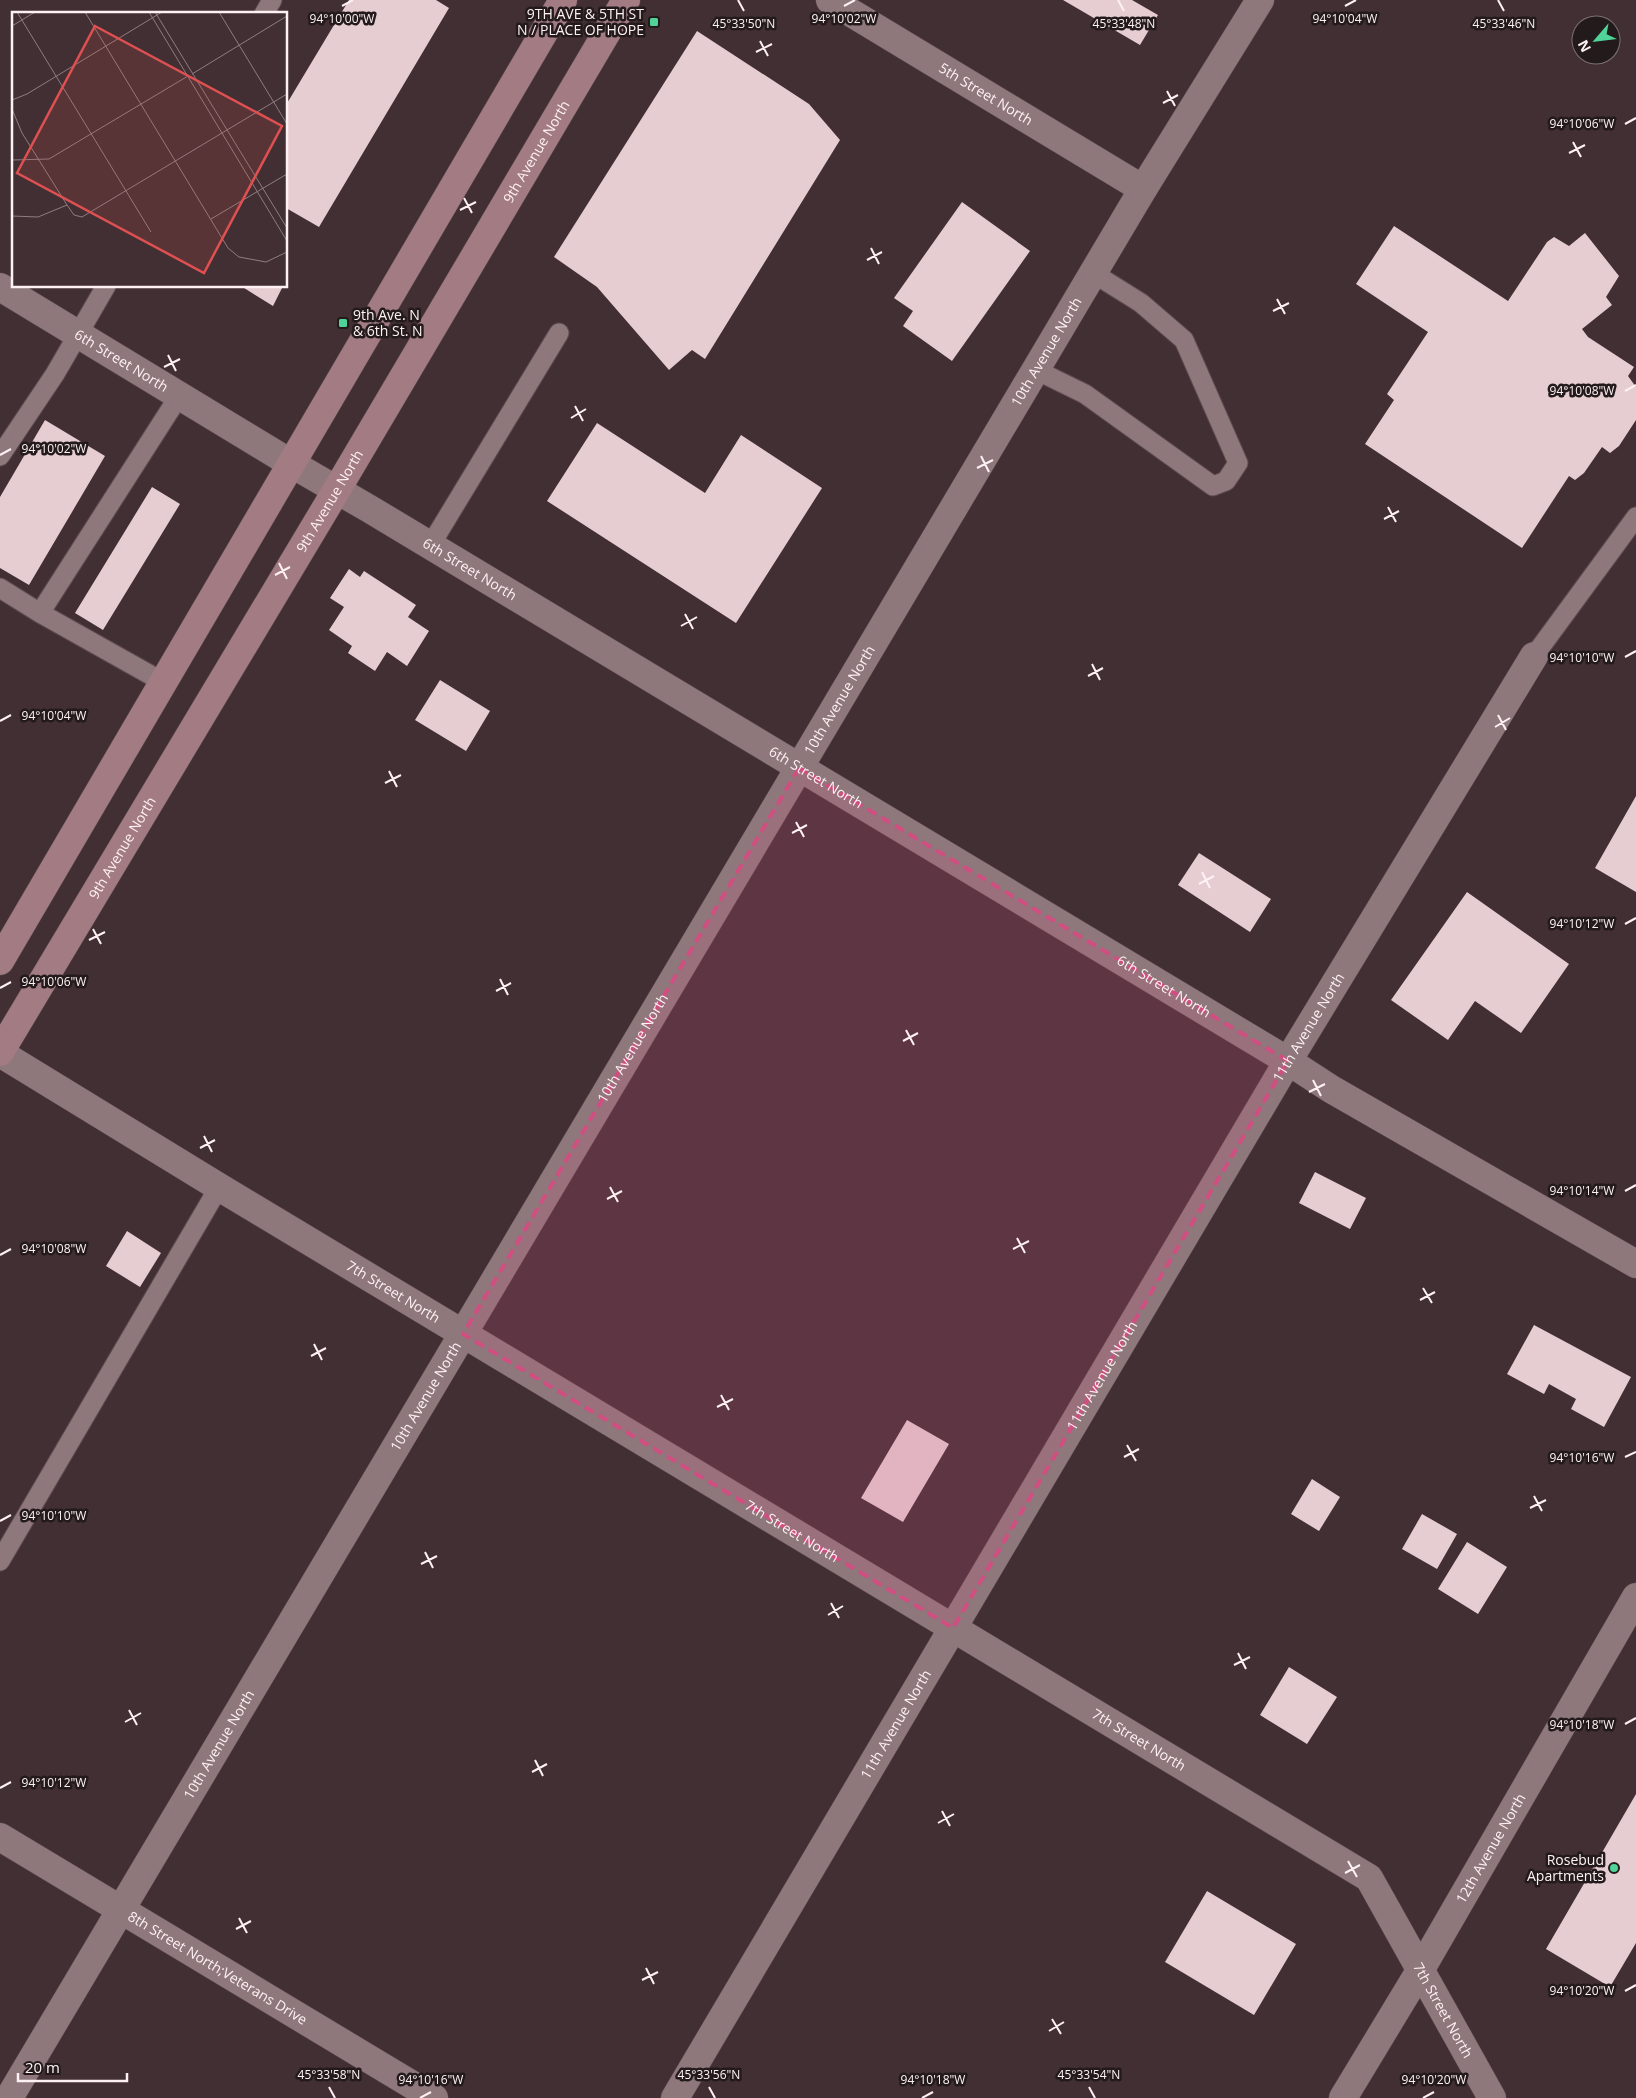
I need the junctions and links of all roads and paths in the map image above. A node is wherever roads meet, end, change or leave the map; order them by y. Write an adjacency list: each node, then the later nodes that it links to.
1 (272, 0): 6 (lane)
2 (562, 0): 16 (main road)
3 (626, 0): 17 (main road, 9th Avenue North)
4 (830, 0): 7 (street, 5th Street North)
5 (1260, 0): 7 (street, 10th Avenue North)
6 (265, 12)
7 (1143, 189): 8 (street, 10th Avenue North)
8 (1093, 273): 13 (street, 10th Avenue North); 13 (lane)
9 (0, 287): 12 (street, 6th Street North)
10 (105, 288): 12 (lane)
11 (559, 333): 19 (lane)
12 (79, 335): 14 (street, 6th Street North); 15 (lane)
13 (1036, 370): 24 (street, 10th Avenue North)
14 (179, 396): 16 (street, 6th Street North); 21 (lane)
15 (0, 456)
16 (292, 464): 17 (street, 6th Street North); 23 (main road)
17 (336, 491): 19 (street, 6th Street North); 26 (main road, 9th Avenue North)
18 (1636, 517): 22 (lane)
19 (430, 546): 24 (street, 6th Street North)
20 (0, 588): 21 (lane)
21 (40, 613): 23 (lane)
22 (1534, 656): 27 (street, 11th Avenue North)
23 (164, 682): 25 (main road)
24 (799, 768): 27 (street, 6th Street North); 30 (street, 10th Avenue North)
25 (0, 961)
26 (0, 1053): 28 (street, 7th Street North)
27 (1288, 1061): 29 (street, 6th Street North); 33 (street, 11th Avenue North)
28 (218, 1187): 30 (street, 7th Street North); 31 (lane)
29 (1636, 1264)
30 (463, 1334): 33 (street, 7th Street North); 35 (street, 10th Avenue North)
31 (0, 1561)
32 (1636, 1597): 36 (street, 12th Avenue North)
33 (953, 1628): 36 (street, 7th Street North); 39 (street, 11th Avenue North)
34 (0, 1837): 35 (street, 8th Street North;Veterans Drive)
35 (121, 1910): 37 (street, 10th Avenue North); 38 (street, 8th Street North;Veterans Drive)
36 (1421, 1969): 40 (street, 12th Avenue North); 41 (street, 7th Street North)
37 (10, 2098)
38 (434, 2098)
39 (675, 2098)
40 (1343, 2098)
41 (1492, 2098)

